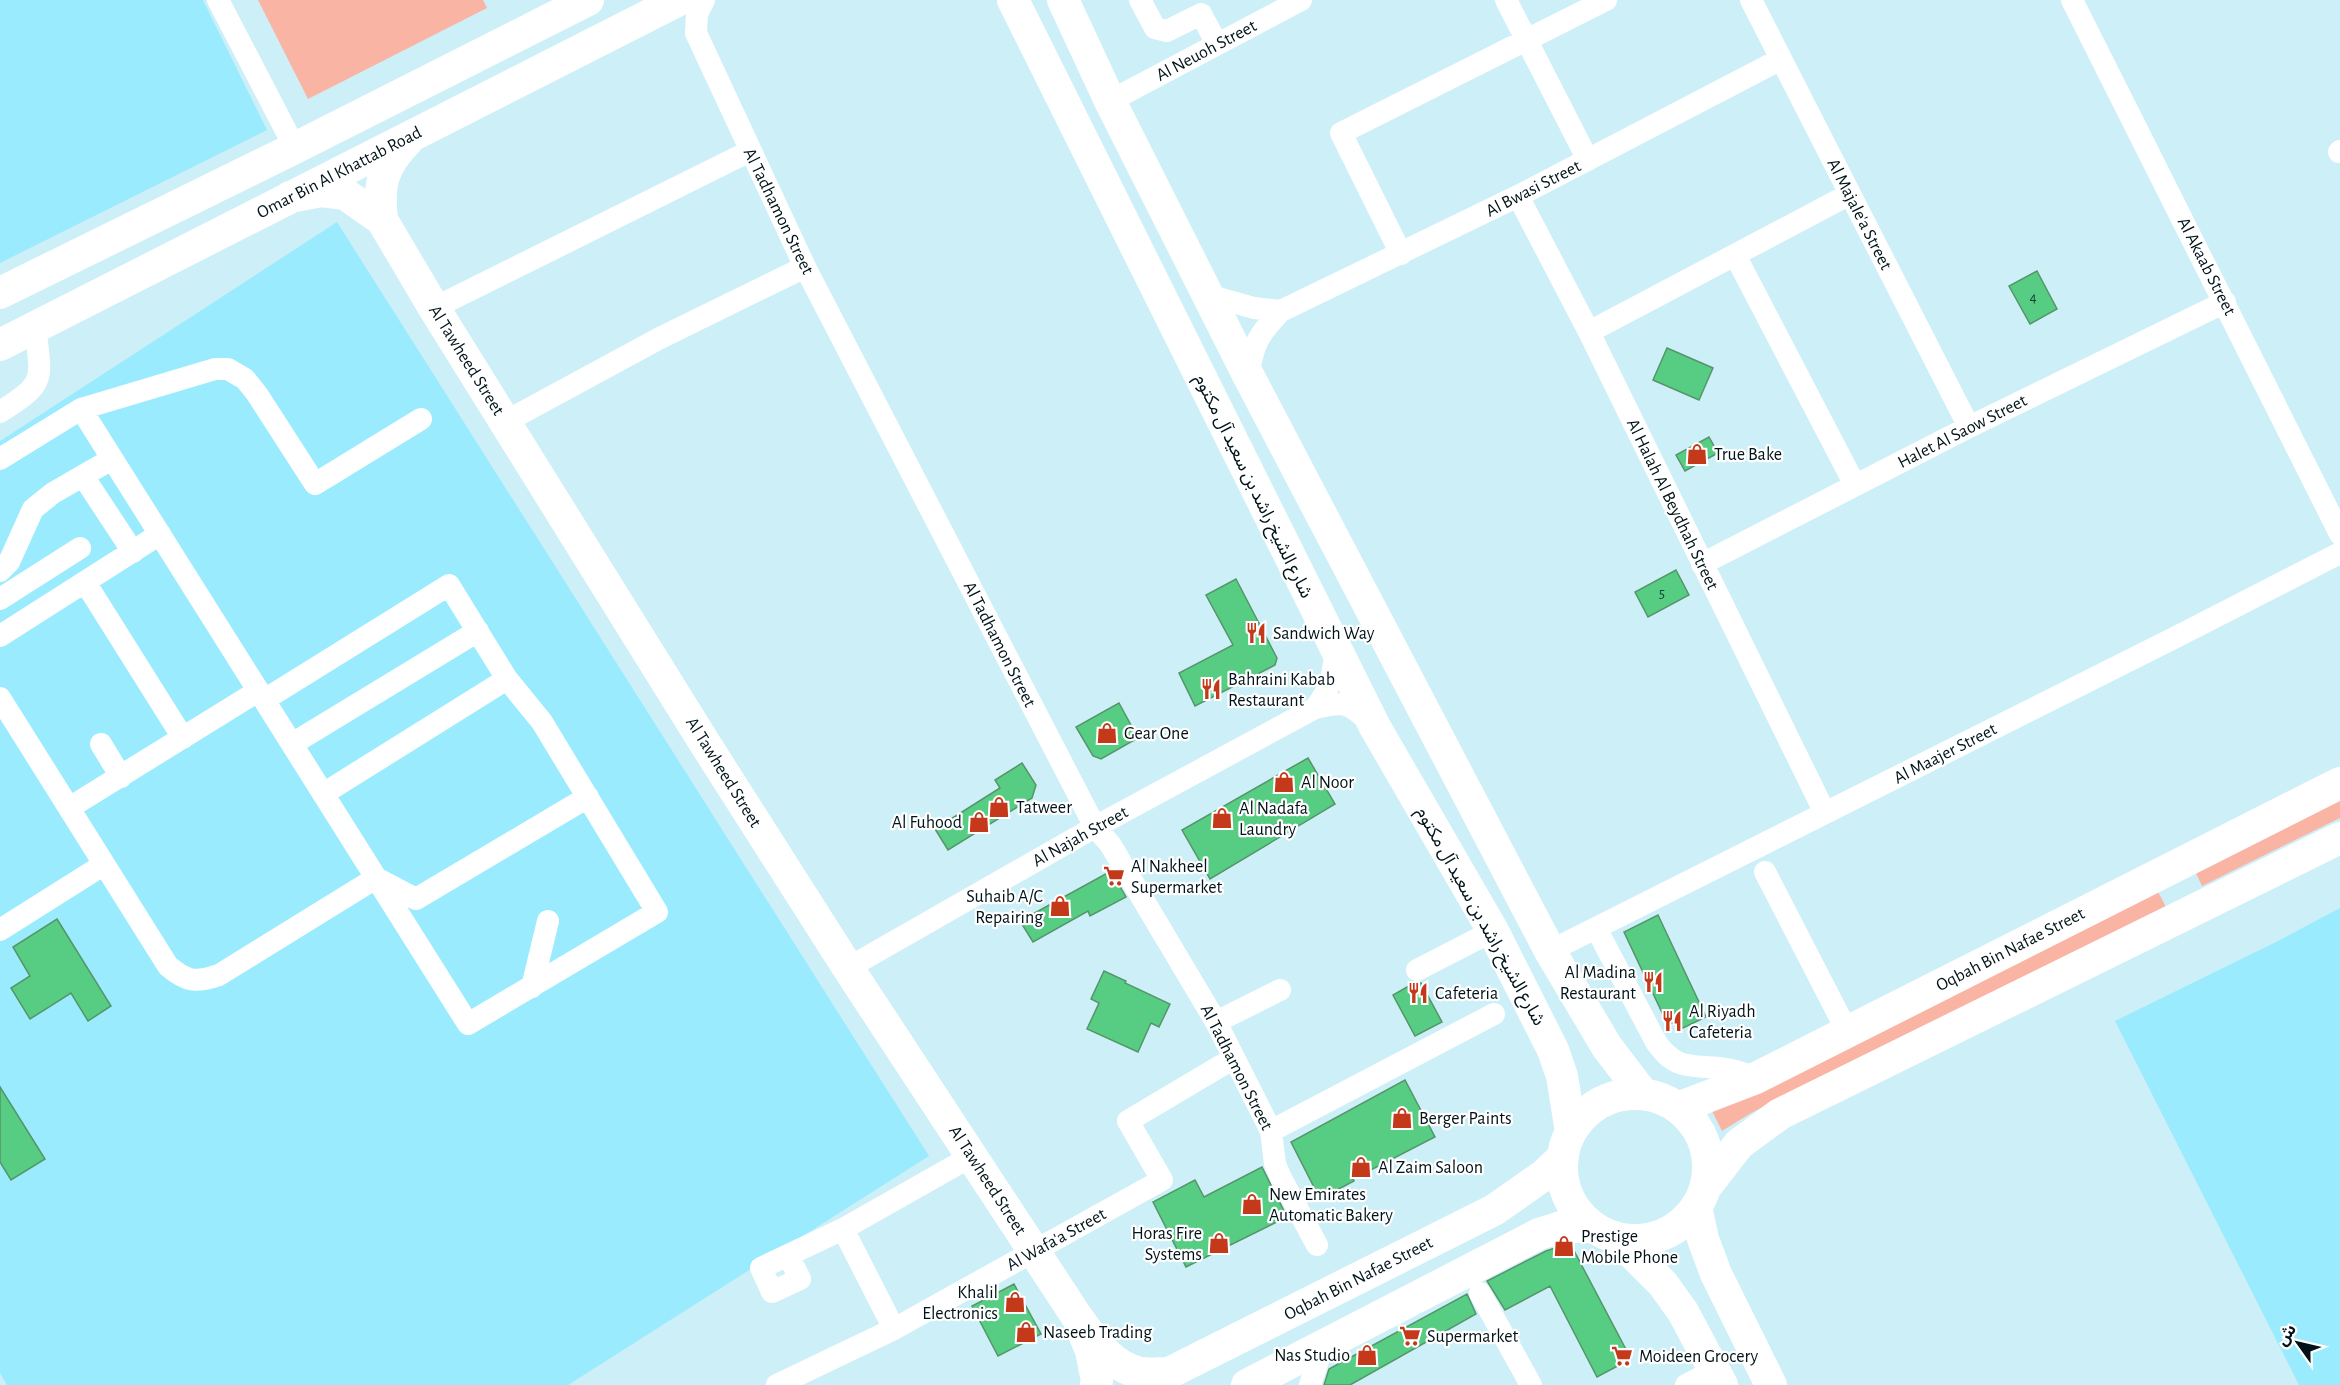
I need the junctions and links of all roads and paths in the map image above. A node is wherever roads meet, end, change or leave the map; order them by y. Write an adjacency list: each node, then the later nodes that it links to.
1 (218, 0): 21 (street)
2 (588, 0): 13 (street)
3 (704, 0): 14 (street)
4 (1063, 0): 19 (street)
5 (1140, 0): 16 (street)
6 (1301, 0): 16 (street, Al Neuoh Street)
7 (1506, 0): 15 (street)
8 (1606, 0): 15 (street)
9 (1751, 0): 18 (street, Al Majale'a Street)
10 (2072, 0): 34 (street, Al Akaab Street)
11 (1015, 5): 27 (street); 61 (street, شارع الشيخ راشد بن سعيد آل مكتوم)
12 (667, 6): 14 (street); 17 (street, Omar Bin Al Khattab Road)
13 (555, 17): 17 (street); 21 (street)
14 (696, 33): 22 (street, Al Tadhamon Street)
15 (1527, 40): 23 (street); 29 (street)
16 (1217, 44): 19 (street, Al Neuoh Street)
17 (569, 56): 20 (street, Omar Bin Al Khattab Road)
18 (1781, 59): 23 (street, Al Bwasi Street); 24 (street, Al Majale'a Street)
19 (1110, 101): 27 (street)
20 (413, 135): 26 (street, Omar Bin Al Khattab Road); 28 (street, Al Tawheed Street)
21 (295, 148): 32 (street)
22 (750, 151): 31 (street, Al Tadhamon Street); 35 (street)
23 (1588, 160): 25 (street, Al Bwasi Street)
24 (1850, 194): 30 (street); 45 (street, Al Majale'a Street)
25 (1518, 196): 29 (street, Al Bwasi Street); 38 (street, Al Halah Al Beydhah Street)
26 (290, 197): 28 (street, Al Tawheed Street); 37 (street, Omar Bin Al Khattab Road)
27 (1161, 203): 33 (street)
28 (382, 220): 35 (street, Al Tawheed Street)
29 (1401, 254): 36 (street, Al Bwasi Street)
30 (1735, 255): 38 (street); 49 (street)
31 (805, 267): 44 (street); 76 (street, Al Tadhamon Street)
32 (0, 293)
33 (1208, 295): 36 (street); 40 (street)
34 (2225, 302): 45 (street, Halet Al Saow Street); 51 (street, Al Akaab Street)
35 (434, 308): 44 (street, Al Tawheed Street)
36 (1281, 311): 40 (street, Al Bwasi Street)
37 (35, 326): 39 (street, Omar Bin Al Khattab Road); 42 (street)
38 (1589, 332): 55 (street, Al Halah Al Beydhah Street)
39 (0, 345)
40 (1248, 375): 85 (street)
41 (81, 409): 43 (street); 46 (street); 47 (street)
42 (0, 412)
43 (421, 419)
44 (505, 422): 86 (street, Al Tawheed Street)
45 (1969, 427): 49 (street, Halet Al Saow Street)
46 (0, 459)
47 (112, 459): 48 (street); 50 (street)
48 (83, 476): 53 (street); 56 (street)
49 (1855, 485): 55 (street, Halet Al Saow Street)
50 (160, 534): 53 (street); 63 (street)
51 (2340, 534)
52 (80, 548): 58 (street)
53 (133, 552): 57 (street)
54 (2340, 553): 75 (street, Al Maajer Street)
55 (1702, 564): 75 (street, Al Halah Al Beydhah Street)
56 (0, 571)
57 (85, 582): 60 (street); 67 (street)
58 (0, 599)
59 (478, 631): 62 (street); 63 (street); 69 (street)
60 (0, 636)
61 (1336, 649): 65 (street); 66 (street, شارع الشيخ راشد بن سعيد آل مكتوم)
62 (507, 679): 72 (street); 73 (street)
63 (261, 695): 67 (street); 69 (street)
64 (0, 698): 74 (street)
65 (1315, 708): 66 (street, Al Najah Street); 76 (street, Al Najah Street)
66 (1376, 727): 84 (street, شارع الشيخ راشد بن سعيد آل مكتوم)
67 (183, 738): 70 (street)
68 (101, 744): 70 (street)
69 (292, 744): 72 (street)
70 (121, 777): 74 (street)
71 (2340, 783): 92 (street, Oqbah Bin Nafae Street)
72 (323, 794): 80 (street)
73 (588, 797): 80 (street); 88 (street)
74 (69, 808): 78 (street)
75 (1824, 813): 82 (street, Al Maajer Street)
76 (1095, 827): 86 (street, Al Najah Street); 91 (street, Al Tadhamon Street)
77 (2340, 838): 100 (street)
78 (103, 865): 80 (street); 83 (street)
79 (1765, 872): 92 (street)
80 (376, 878): 88 (street)
81 (548, 921): 88 (street)
82 (1596, 928): 85 (street, Al Maajer Street); 94 (street)
83 (0, 930)
84 (1493, 931): 87 (street); 98 (street, شارع الشيخ راشد بن سعيد آل مكتوم)
85 (1550, 951): 95 (street)
86 (848, 968): 99 (street, Al Tawheed Street)
87 (1418, 970)
88 (532, 987)
89 (1280, 990): 91 (street)
90 (1494, 1014): 97 (street)
91 (1216, 1022): 93 (street, Al Tadhamon Street)
92 (1847, 1031): 94 (street, Oqbah Bin Nafae Street)
93 (1234, 1058): 97 (street, Al Tadhamon Street); 104 (street, Al Wafa'a Street)
94 (1756, 1078): 96 (street, Oqbah Bin Nafae Street)
95 (1643, 1094): 96 (street); 98 (street)
96 (1678, 1108): 100 (street)
97 (1271, 1131): 103 (street, Al Tadhamon Street)
98 (1567, 1145): 102 (street); 111 (street, Oqbah Bin Nafae Street)
99 (972, 1156): 101 (street); 104 (street, Al Tawheed Street)
100 (1701, 1197): 102 (street); 118 (street)
101 (843, 1229): 105 (street); 108 (street)
102 (1605, 1233): 109 (street); 110 (street)
103 (1317, 1245)
104 (1035, 1251): 107 (street, Al Tawheed Street); 108 (street, Al Wafa'a Street)
105 (788, 1255)
106 (1480, 1293): 116 (street)
107 (1077, 1317): 111 (street, Al Tawheed Street); 114 (street, Al Tawheed Street)
108 (894, 1329): 113 (street, Al Wafa'a Street)
109 (1331, 1341): 112 (street); 115 (street)
110 (1718, 1378): 117 (street)
111 (1157, 1379)
112 (1261, 1384)
113 (777, 1385)
114 (1095, 1385)
115 (1310, 1385)
116 (1531, 1385)
117 (1686, 1385)
118 (1771, 1385)

